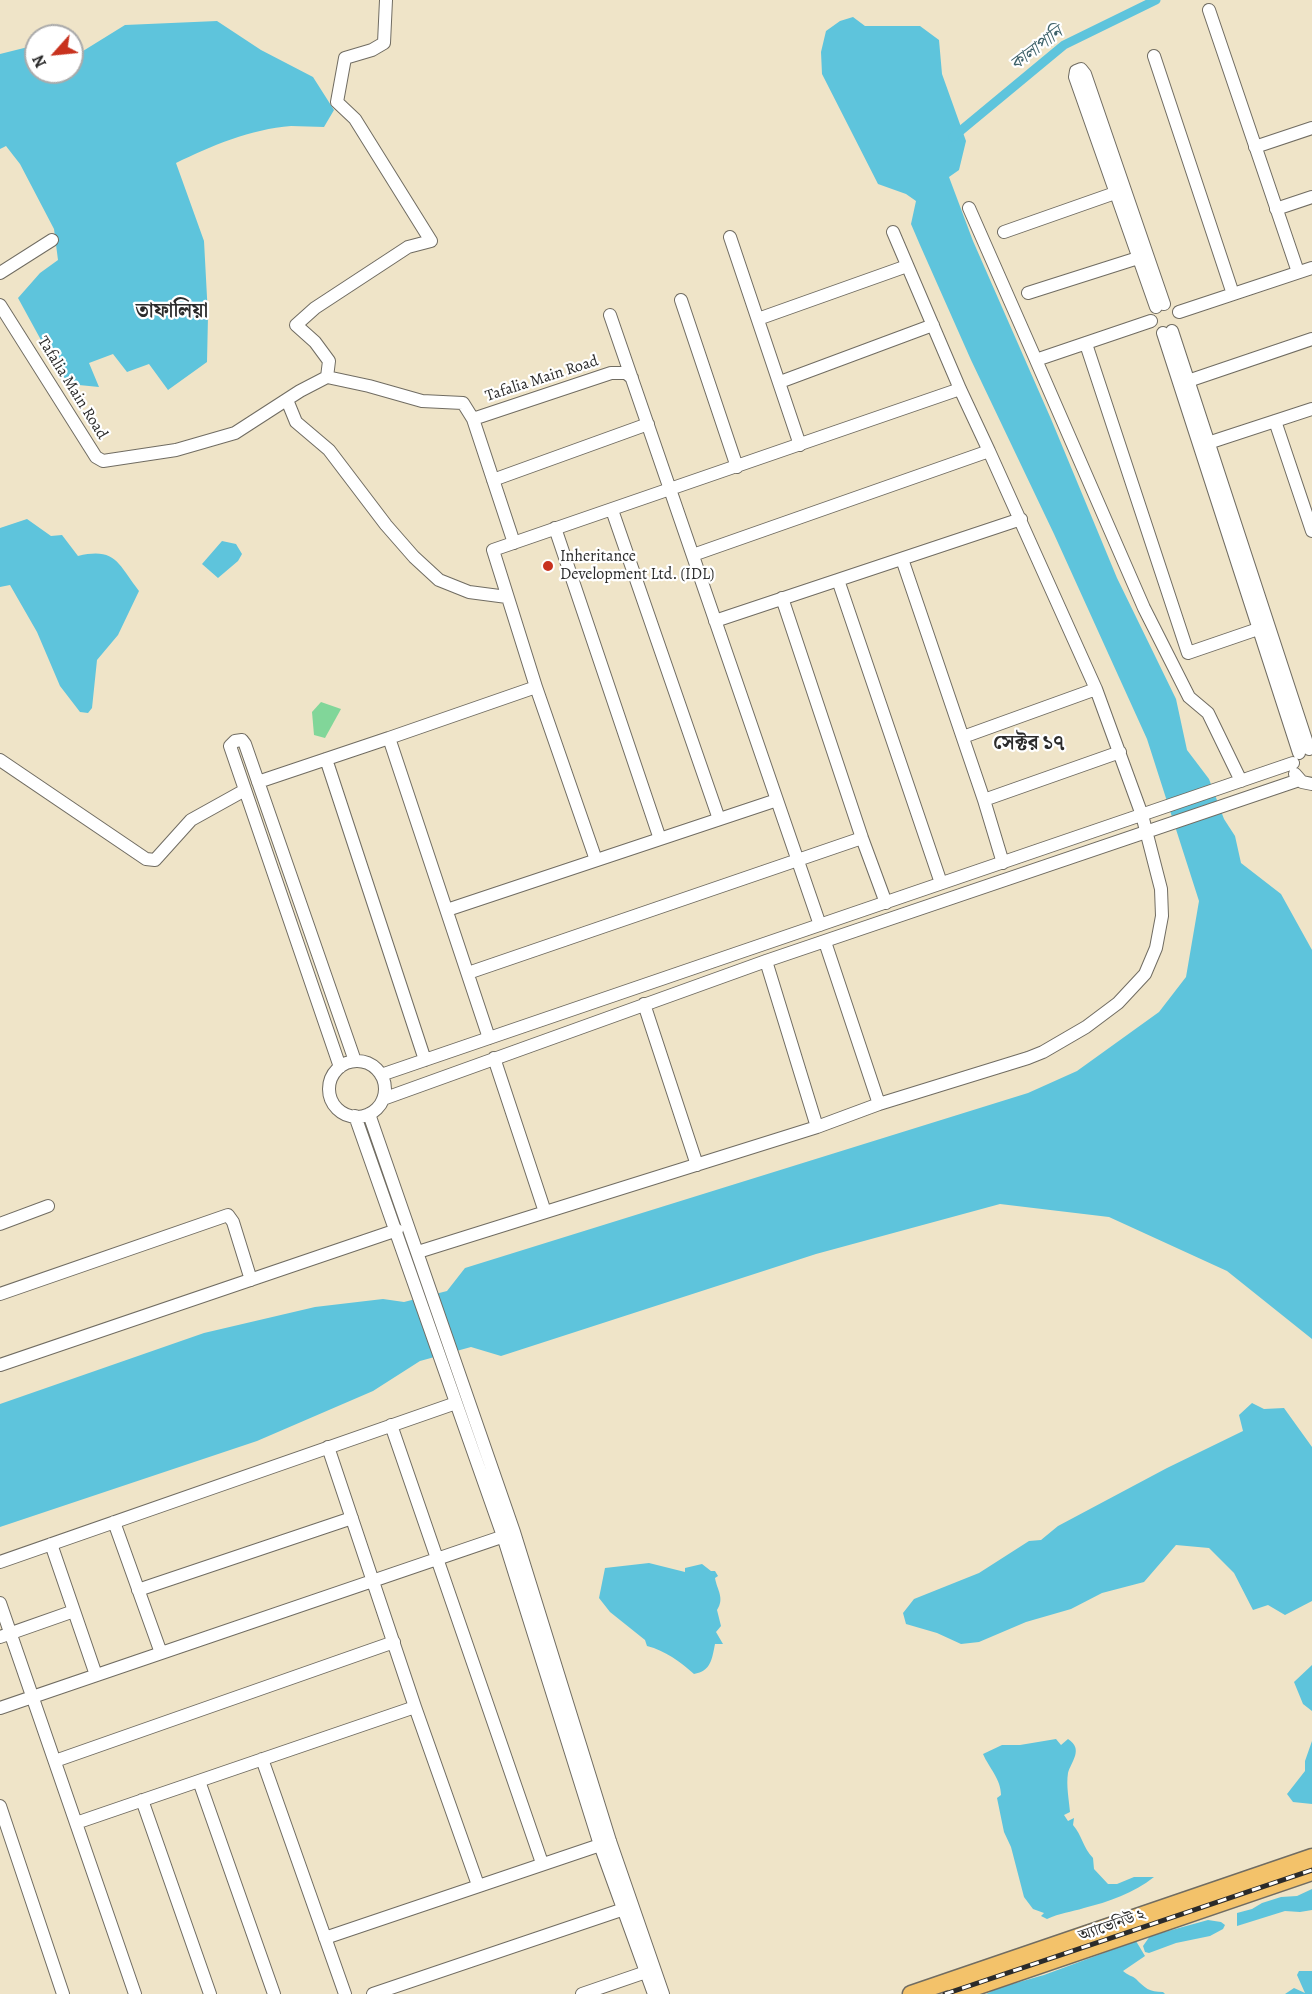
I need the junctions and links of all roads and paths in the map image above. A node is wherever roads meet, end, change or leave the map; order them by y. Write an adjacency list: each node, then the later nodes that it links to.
1 (386, 0): 33 (street)
2 (1209, 10): 5 (street)
3 (1154, 56): 20 (street)
4 (1312, 128): 5 (street)
5 (1255, 147): 9 (street)
6 (1115, 193): 11 (street); 14 (street); 22 (street)
7 (1312, 197): 9 (street)
8 (969, 208): 32 (street)
9 (1276, 209): 17 (street)
10 (893, 232): 15 (street)
11 (1004, 232)
12 (730, 237): 26 (street)
13 (52, 240): 18 (street)
14 (1138, 258): 19 (street); 22 (street)
15 (908, 266): 26 (street); 28 (street)
16 (1312, 268): 17 (street)
17 (1298, 272): 20 (street)
18 (0, 273)
19 (1028, 293)
20 (1233, 294): 24 (street)
21 (681, 300): 46 (street)
22 (1160, 305): 24 (street); 27 (street)
23 (0, 306): 38 (street, Tafalia Main Road)
24 (1179, 312): 29 (street)
25 (610, 315): 34 (street)
26 (758, 319): 36 (street)
27 (1151, 321): 29 (street); 31 (street)
28 (933, 325): 36 (street); 37 (street)
29 (1167, 332): 35 (street); 60 (street)
30 (1312, 339): 35 (street)
31 (1086, 344): 32 (street); 60 (street)
32 (1036, 360): 69 (street)
33 (327, 377): 38 (street, Tafalia Main Road); 40 (street, Tafalia Main Road)
34 (632, 378): 40 (street, Tafalia Main Road); 42 (street)
35 (1188, 381): 43 (street)
36 (780, 382): 44 (street)
37 (960, 389): 44 (street); 45 (street)
38 (287, 400): 57 (street)
39 (1312, 409): 41 (street)
40 (473, 419): 47 (street)
41 (1275, 421): 43 (street); 52 (street)
42 (648, 424): 47 (street); 48 (street)
43 (1208, 442): 66 (street)
44 (800, 445): 46 (street)
45 (989, 451): 50 (street); 54 (street)
46 (736, 466): 48 (street)
47 (493, 480): 53 (street)
48 (670, 490): 49 (street); 54 (street)
49 (612, 510): 51 (street); 76 (street)
50 (1021, 519): 55 (street); 62 (street)
51 (555, 528): 53 (street); 79 (street)
52 (1312, 531)
53 (514, 543): 57 (street)
54 (693, 555): 59 (street)
55 (902, 559): 56 (street); 63 (street)
56 (838, 580): 58 (street); 83 (street)
57 (507, 597): 61 (street)
58 (782, 598): 59 (street); 78 (street)
59 (715, 621): 73 (street)
60 (1258, 629): 66 (street)
61 (536, 687): 64 (street); 80 (street)
62 (1096, 689): 63 (street); 65 (street)
63 (963, 737): 74 (street)
64 (389, 738): 67 (street); 85 (street)
65 (1120, 752): 74 (street); 75 (street)
66 (1303, 754): 69 (street); 71 (street)
67 (326, 759): 70 (street); 93 (street)
68 (0, 760): 72 (street)
69 (1241, 781): 75 (street)
70 (258, 782): 72 (street); 94 (street)
71 (1308, 785): 77 (street)
72 (245, 790): 95 (street)
73 (777, 800): 76 (street); 81 (street)
74 (984, 800): 82 (street)
75 (1144, 814): 77 (street); 82 (street)
76 (719, 819): 79 (street)
77 (1149, 830): 87 (street); 98 (street)
78 (862, 838): 81 (street); 84 (street)
79 (660, 839): 80 (street)
80 (596, 860): 85 (street)
81 (798, 861): 86 (street); 89 (street)
82 (1003, 863): 83 (street)
83 (941, 883): 84 (street)
84 (886, 903): 86 (street)
85 (447, 910): 89 (street)
86 (820, 925): 91 (street)
87 (825, 942): 88 (street); 98 (street)
88 (766, 961): 90 (street); 101 (street)
89 (468, 973): 91 (street)
90 (644, 1004): 92 (street); 102 (street)
91 (489, 1038): 93 (street)
92 (494, 1058): 97 (street); 104 (street)
93 (425, 1060): 96 (street)
94 (355, 1061): 95 (street); 96 (street)
95 (340, 1067): 100 (street)
96 (381, 1075): 97 (street)
97 (383, 1099): 99 (street)
98 (879, 1104): 101 (street)
99 (369, 1114): 100 (street); 107 (street)
100 (356, 1116): 106 (street)
101 (818, 1127): 102 (street)
102 (697, 1165): 104 (street)
103 (48, 1206): 105 (street)
104 (545, 1212): 107 (street)
105 (0, 1224)
106 (397, 1230): 108 (street); 109 (street)
107 (418, 1252): 108 (street)
108 (416, 1268): 112 (street); 115 (street)
109 (251, 1280): 110 (street); 111 (street)
110 (0, 1294)
111 (0, 1365)
112 (456, 1403): 113 (street); 115 (street)
113 (391, 1425): 114 (street); 120 (street)
114 (328, 1447): 116 (street); 117 (street)
115 (493, 1488): 118 (street)
116 (352, 1518): 122 (street); 123 (street)
117 (114, 1522): 119 (street); 123 (street)
118 (509, 1534): 120 (street); 139 (street)
119 (51, 1544): 121 (street); 125 (street)
120 (436, 1559): 122 (street); 141 (street)
121 (0, 1562)
122 (374, 1580): 127 (street); 128 (street)
123 (138, 1590): 128 (street)
124 (0, 1603): 126 (street)
125 (74, 1611): 126 (street); 129 (street)
126 (5, 1635): 130 (street)
127 (394, 1642): 131 (street); 134 (street)
128 (161, 1653): 129 (street)
129 (96, 1675): 130 (street)
130 (32, 1697): 132 (street); 134 (street)
131 (415, 1707): 133 (street); 143 (street)
132 (0, 1708)
133 (262, 1759): 135 (street); 145 (street)
134 (55, 1761): 138 (street)
135 (199, 1780): 136 (street); 150 (street)
136 (142, 1800): 138 (street); 149 (street)
137 (0, 1806): 147 (street)
138 (76, 1823): 148 (street)
139 (605, 1843): 141 (street); 144 (street); 155 (street)
140 (1312, 1857): 156 (main road, অ্যাভেনিউ ২)
141 (542, 1863): 143 (street)
142 (1312, 1872): 157 (main road, অ্যাভেনিউ ২)
143 (478, 1885): 145 (street)
144 (624, 1909): 146 (street); 152 (street)
145 (325, 1938): 151 (street)
146 (646, 1972): 153 (street); 154 (street)
147 (63, 1994)
148 (135, 1994)
149 (210, 1994)
150 (274, 1994)
151 (345, 1994)
152 (373, 1994)
153 (582, 1994)
154 (654, 1994)
155 (663, 1994)
156 (911, 1994)
157 (955, 1994)

